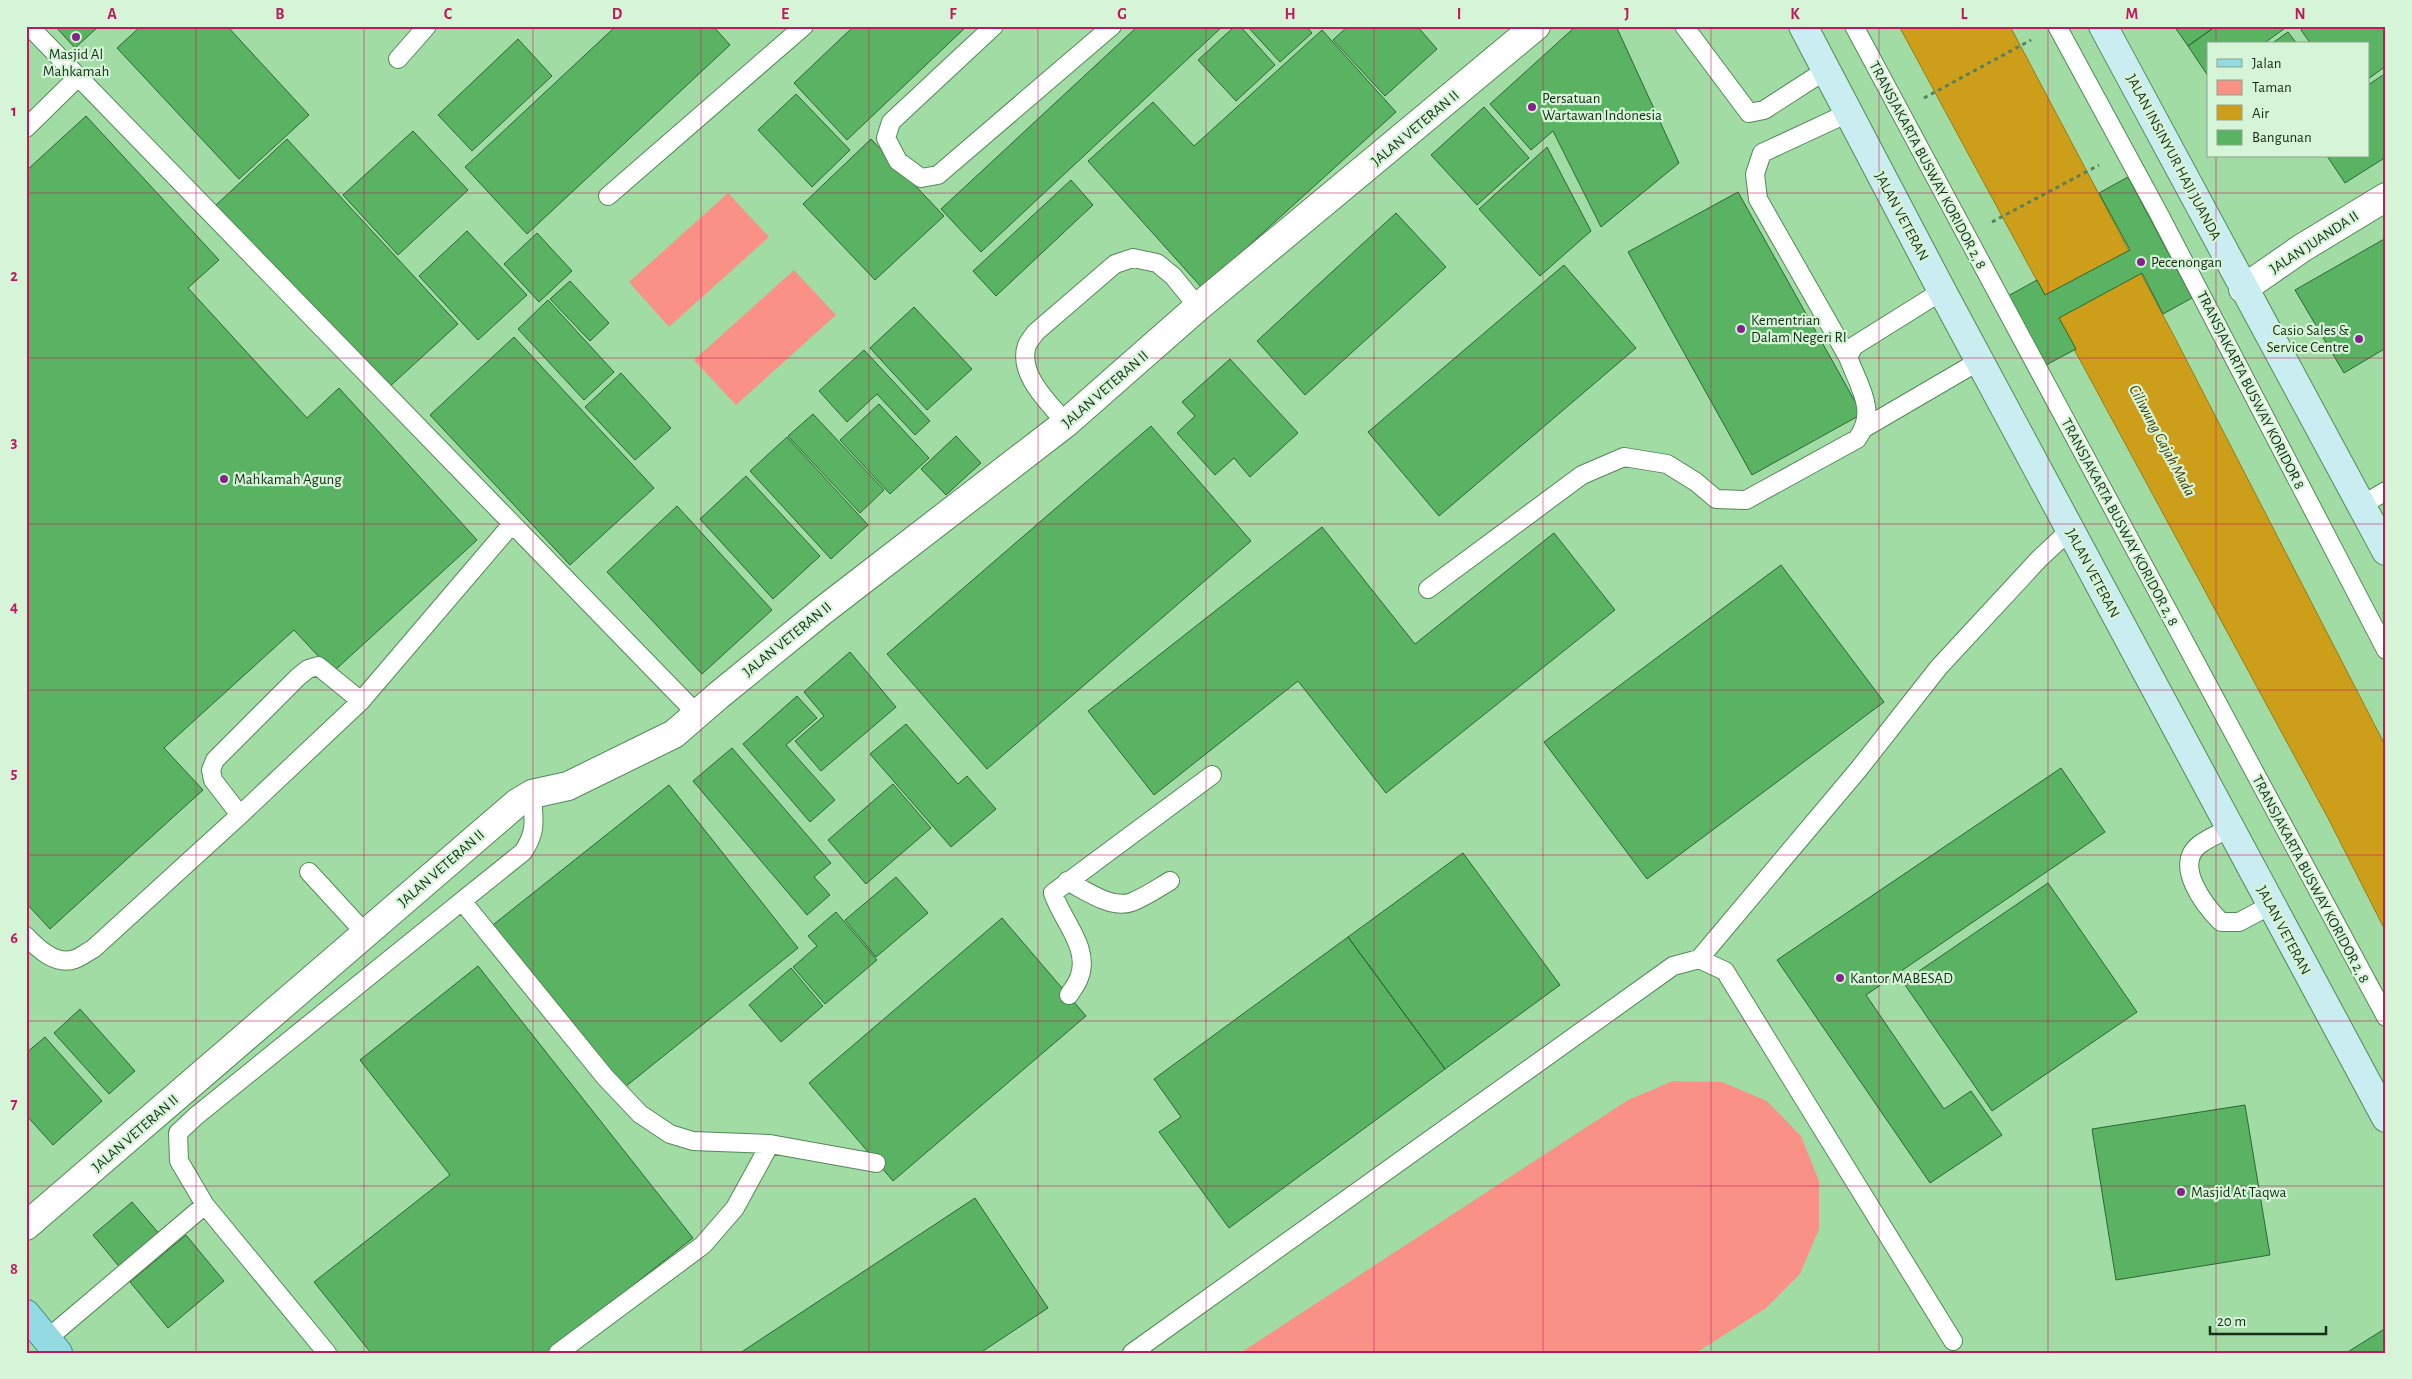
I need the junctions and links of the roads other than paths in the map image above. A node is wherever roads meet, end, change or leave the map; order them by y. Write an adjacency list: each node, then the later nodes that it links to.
1 (29, 26): 14 (lane)
2 (427, 26): 12 (lane)
3 (804, 26): 17 (lane)
4 (994, 26): 5 (lane)
5 (1112, 26)
6 (1536, 26): 21 (street, JALAN VETERAN II)
7 (1684, 26): 13 (lane)
8 (1803, 26): 13 (main road, JALAN VETERAN)
9 (1854, 26): 48 (lane, TRANSJAKARTA BUSWAY KORIDOR 2, 8)
10 (2057, 26): 32 (lane, TRANSJAKARTA BUSWAY KORIDOR 8)
11 (2111, 29): 19 (main road, JALAN INSINYUR HAJI JUANDA)
12 (398, 59)
13 (1826, 70): 15 (main road, JALAN VETERAN)
14 (78, 77): 16 (lane); 28 (lane)
15 (1848, 113): 20 (main road, JALAN VETERAN); 22 (lane)
16 (26, 128)
17 (608, 196)
18 (2386, 197): 19 (street, JALAN JUANDA II)
19 (2243, 289): 27 (main road, JALAN INSINYUR HAJI JUANDA)
20 (1942, 292): 22 (lane); 23 (main road, JALAN VETERAN)
21 (1198, 307): 24 (street, JALAN VETERAN II); 24 (lane)
22 (1848, 357): 25 (lane)
23 (1979, 361): 25 (lane); 29 (main road, JALAN VETERAN)
24 (1066, 423): 34 (street, JALAN VETERAN II)
25 (1866, 427): 31 (lane)
26 (2386, 491): 27 (lane)
27 (2362, 505): 30 (main road, JALAN INSINYUR HAJI JUANDA)
28 (512, 524): 33 (lane); 34 (lane)
29 (2070, 530): 38 (main road, JALAN VETERAN); 46 (lane)
30 (2386, 551)
31 (1428, 588)
32 (2386, 650)
33 (361, 701): 37 (lane); 37 (lane)
34 (698, 715): 36 (street, JALAN VETERAN II)
35 (1212, 775): 40 (lane)
36 (532, 794): 42 (lane); 44 (street, JALAN VETERAN II)
37 (240, 815): 45 (lane)
38 (2230, 828): 43 (main road, JALAN VETERAN); 43 (lane)
39 (309, 872): 44 (lane)
40 (1067, 881): 41 (lane); 47 (lane)
41 (1170, 881)
42 (462, 900): 50 (lane); 52 (lane)
43 (2271, 905): 49 (main road, JALAN VETERAN)
44 (365, 934): 53 (street, JALAN VETERAN II)
45 (26, 936)
46 (1699, 960): 55 (lane); 59 (lane)
47 (1069, 995)
48 (2386, 1017)
49 (2386, 1118)
50 (770, 1144): 51 (lane); 58 (lane)
51 (876, 1163)
52 (205, 1204): 56 (lane); 57 (lane)
53 (26, 1226)
54 (26, 1314): 56 (main road)
55 (1953, 1341)
56 (53, 1346)
57 (327, 1353)
58 (558, 1353)
59 (1132, 1353)

